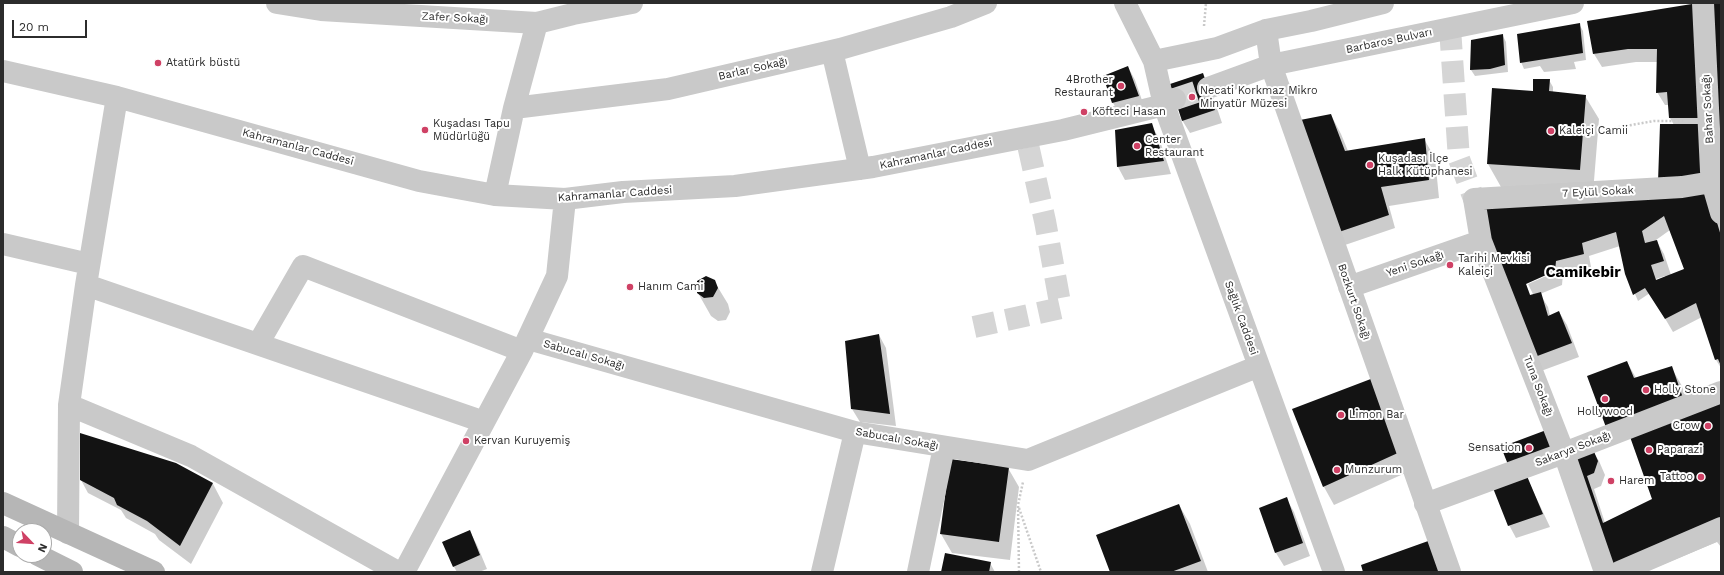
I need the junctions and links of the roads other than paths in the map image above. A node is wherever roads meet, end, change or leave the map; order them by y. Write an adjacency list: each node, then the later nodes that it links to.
1 (277, 3): 8 (street, Zafer Sokağı)
2 (632, 3): 9 (street, Zafer Sokağı)
3 (986, 3): 12 (street, Barlar Sokağı)
4 (1125, 3): 13 (street, Sağlık Caddesi)
5 (1383, 3): 11 (street)
6 (1573, 3): 14 (street, Barbaros Bulvarı)
7 (1703, 3): 21 (street, Bahar Sokağı)
8 (300, 5): 10 (street, Zafer Sokağı)
9 (573, 8): 10 (street, Zafer Sokağı)
10 (537, 23): 19 (street)
11 (1266, 30): 13 (street); 14 (street, Bozkurt Sokağı)
12 (832, 51): 19 (street, Barlar Sokağı); 20 (street)
13 (1154, 61): 18 (street, Sağlık Caddesi)
14 (1271, 65): 16 (street, Barbaros Bulvarı); 29 (street, Bozkurt Sokağı)
15 (3, 71): 17 (street, Kahramanlar Caddesi)
16 (1208, 88)
17 (117, 97): 22 (street, Kahramanlar Caddesi); 28 (street)
18 (1169, 102): 20 (street, Kahramanlar Caddesi); 32 (street, Sağlık Caddesi)
19 (514, 108): 22 (street)
20 (860, 169): 23 (street, Kahramanlar Caddesi)
21 (1716, 180): 24 (street, 7 Eylül Sokak); 25 (street, Bahar Sokağı)
22 (494, 195): 23 (street, Kahramanlar Caddesi)
23 (565, 199): 31 (street)
24 (1474, 199): 26 (street, Tuna Sokağı)
25 (1721, 213)
26 (1481, 241): 29 (street, Yeni Sokağı); 38 (street, Tuna Sokağı)
27 (3, 244): 28 (street)
28 (88, 275): 30 (street); 34 (street)
29 (1349, 287): 40 (street, Bozkurt Sokağı)
30 (258, 344): 31 (street, Sabucalı Sokağı); 35 (street)
31 (525, 345): 35 (street); 36 (street, Sabucalı Sokağı)
32 (1259, 366): 37 (street, Sabucalı Sokağı); 50 (street, Sağlık Caddesi)
33 (1721, 392): 38 (street, Sakarya Sokağı)
34 (69, 405): 42 (street); 46 (street)
35 (484, 422): 47 (street)
36 (855, 432): 37 (street, Sabucalı Sokağı); 48 (street)
37 (944, 447): 49 (street)
38 (1564, 453): 40 (street, Sakarya Sokağı); 52 (street, Tuna Sokağı)
39 (3, 504): 42 (main road)
40 (1425, 504): 51 (street, Bozkurt Sokağı)
41 (1721, 528): 53 (street)
42 (68, 533): 45 (main road)
43 (52, 562): 44 (main road)
44 (72, 572)
45 (154, 572)
46 (398, 572)
47 (404, 572)
48 (822, 572)
49 (918, 572)
50 (1334, 572)
51 (1450, 572)
52 (1604, 572)
53 (1619, 572)

